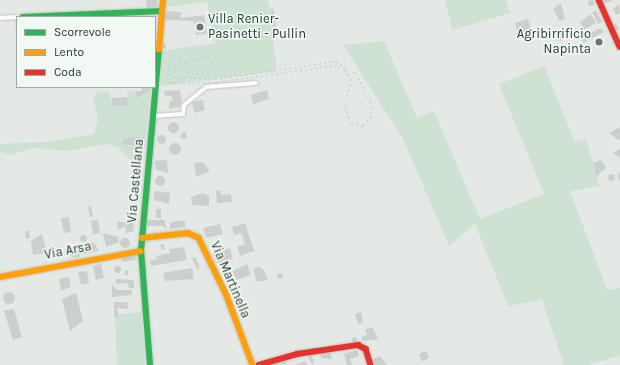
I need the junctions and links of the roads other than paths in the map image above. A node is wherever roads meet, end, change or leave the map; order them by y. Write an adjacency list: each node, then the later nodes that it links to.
1 (163, 0): 3 (street, Via Castellana)
2 (599, 0): 7 (street)
3 (162, 11): 4 (street); 8 (street, Via Castellana)
4 (46, 16)
5 (0, 18): 6 (street)
6 (16, 18)
7 (620, 47)
8 (156, 81)
9 (256, 83): 11 (street)
10 (155, 88): 11 (street, Via Castellana)
11 (153, 116): 12 (street, Via Castellana)
12 (142, 238): 13 (street, Via Castellana); 16 (street, Via Martinella)
13 (141, 251): 14 (street, Via Arsa); 15 (street, Via Castellana)
14 (0, 277)
15 (150, 365)
16 (253, 365)
17 (259, 365): 18 (street)
18 (371, 365)

